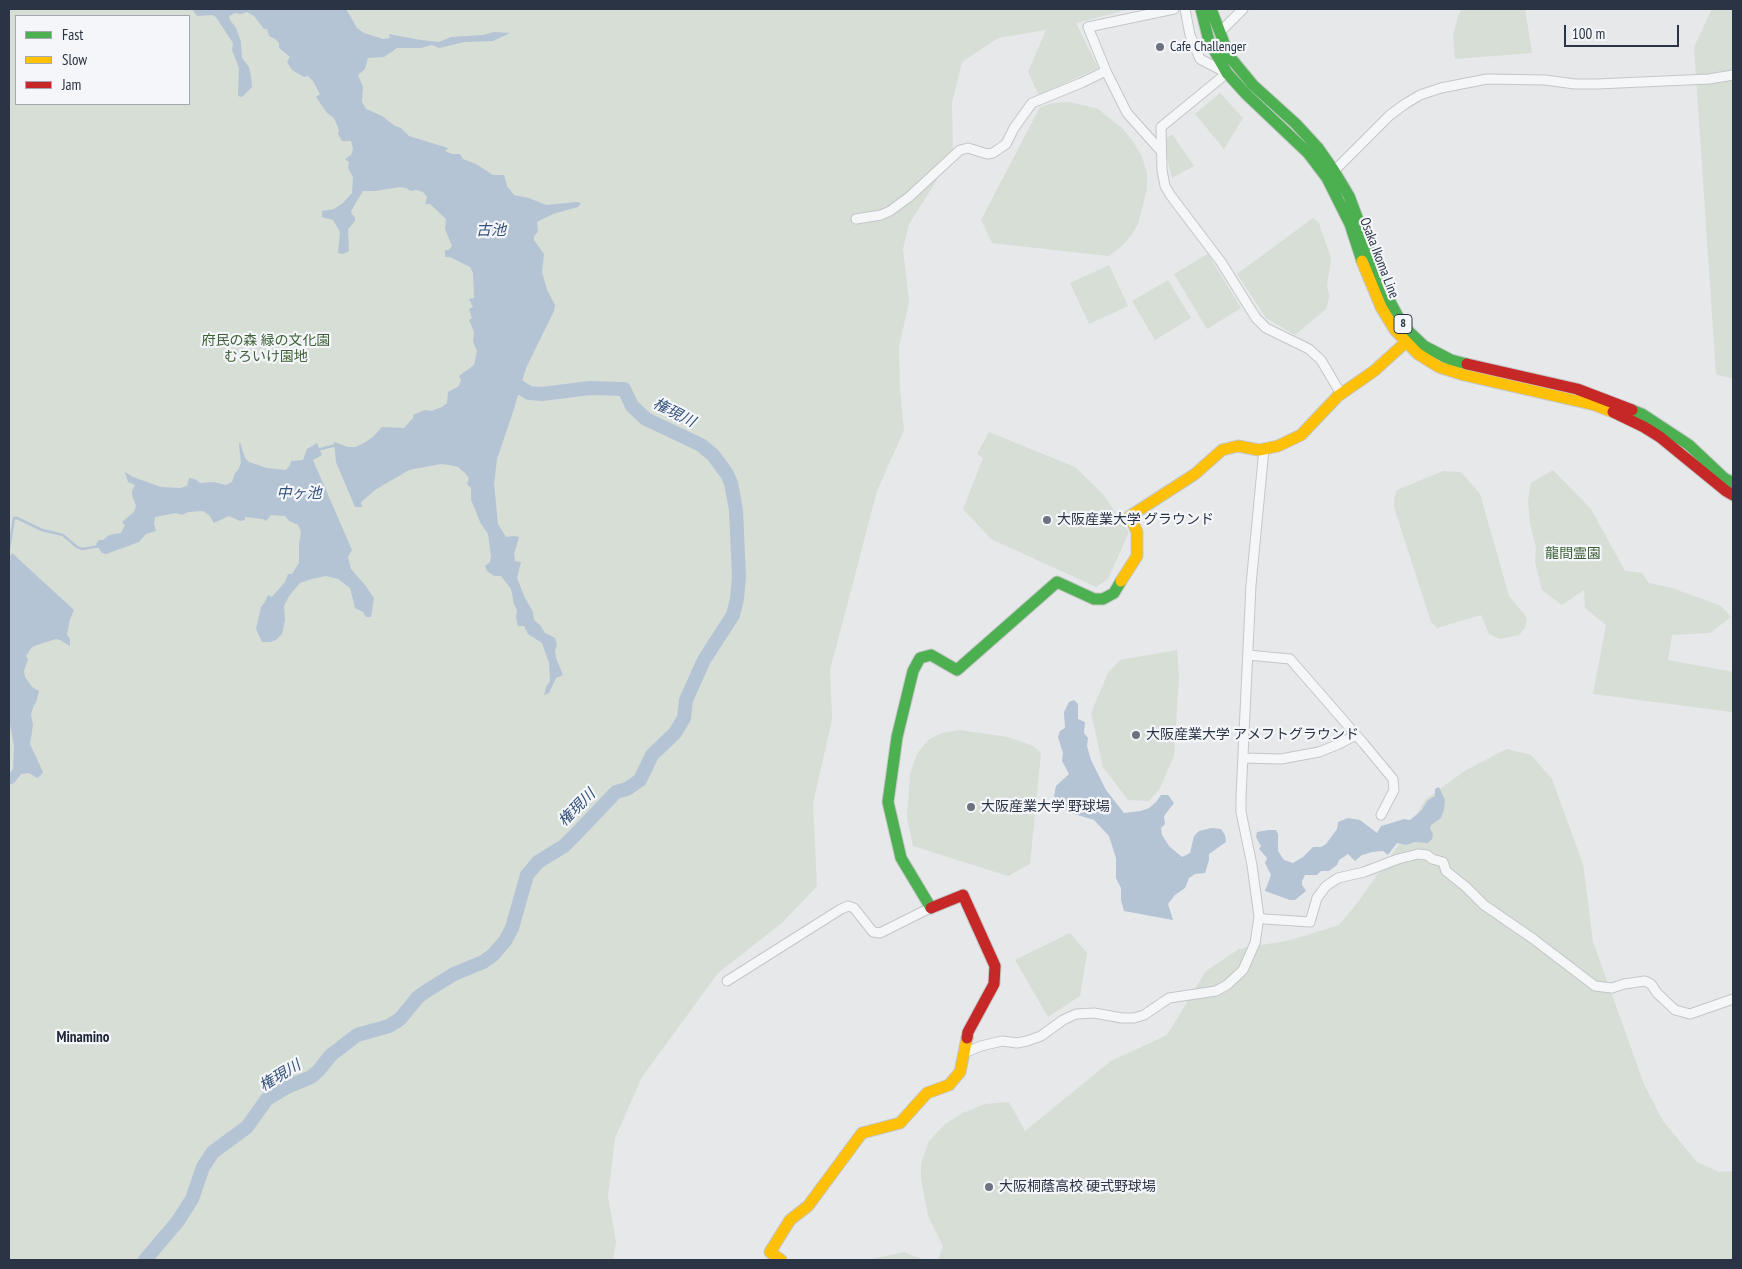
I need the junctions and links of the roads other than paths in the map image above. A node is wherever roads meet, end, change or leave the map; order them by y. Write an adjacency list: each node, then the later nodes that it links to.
1 (1174, 9): 7 (street)
2 (1185, 9): 8 (street)
3 (1201, 9): 8 (main road, Osaka Ikoma Line / 8)
4 (1211, 9): 6 (main road, Osaka Ikoma Line / 8)
5 (1242, 9): 6 (street)
6 (1219, 33): 11 (main road, Osaka Ikoma Line / 8)
7 (1106, 71): 10 (street); 12 (street)
8 (1227, 73): 10 (street); 13 (main road, Osaka Ikoma Line / 8)
9 (1733, 74): 11 (street)
10 (1161, 151): 14 (street)
11 (1334, 171): 16 (main road, Osaka Ikoma Line / 8)
12 (856, 219)
13 (1406, 342): 14 (main road); 17 (main road, Osaka Ikoma Line / 8)
14 (1340, 394): 15 (main road)
15 (1264, 449): 18 (street); 22 (main road)
16 (1733, 483)
17 (1733, 495)
18 (1248, 655): 19 (street); 20 (street)
19 (1356, 734): 20 (street); 21 (street)
20 (1242, 758): 23 (street)
21 (1381, 815)
22 (930, 908): 24 (street); 26 (main road)
23 (1259, 917): 25 (street); 26 (street)
24 (727, 981)
25 (1733, 998)
26 (964, 1053): 27 (main road)
27 (781, 1260)

